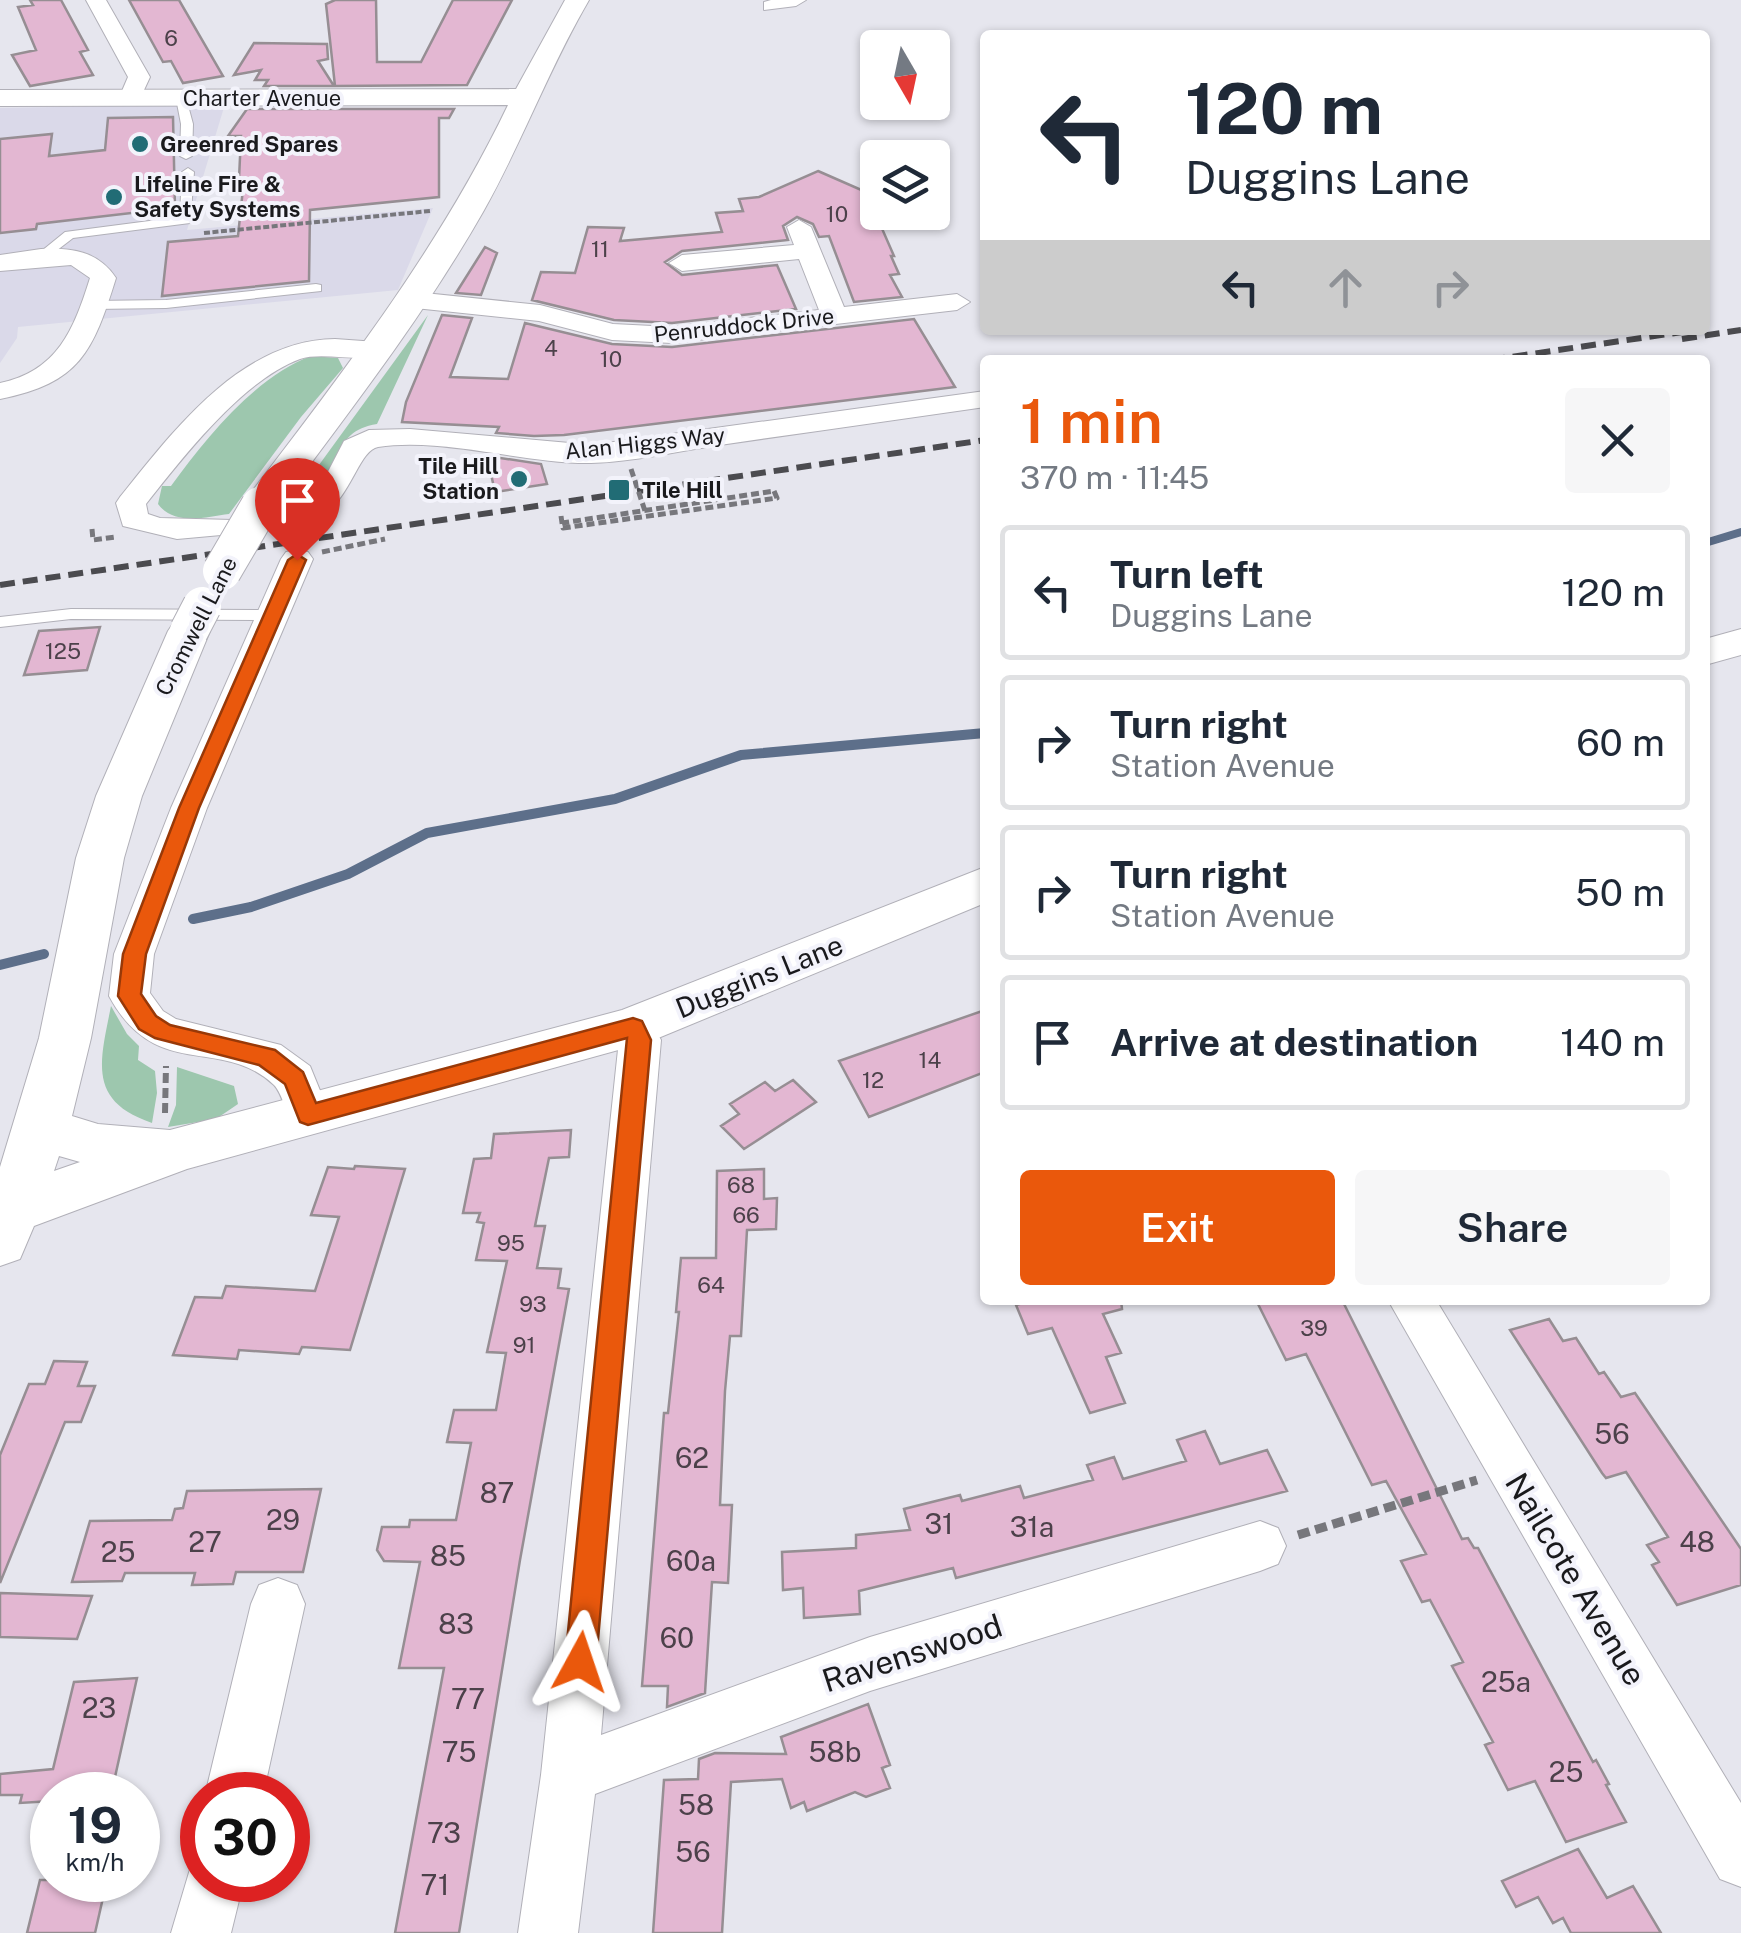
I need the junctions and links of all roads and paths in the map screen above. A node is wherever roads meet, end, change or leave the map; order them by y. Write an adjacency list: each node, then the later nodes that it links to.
1 (96, 0): 7 (street)
2 (577, 0): 5 (street, Cromwell Lane)
3 (796, 0): 4 (street)
4 (771, 6)
5 (524, 97): 8 (street, Charter Avenue); 11 (street, Cromwell Lane)
6 (0, 98): 7 (street, Charter Avenue)
7 (130, 98): 8 (street, Charter Avenue)
8 (182, 98): 9 (lane)
9 (186, 156)
10 (188, 172): 13 (lane)
11 (471, 207): 12 (path); 17 (street, Cromwell Lane)
12 (200, 233)
13 (39, 258): 14 (street); 19 (street)
14 (0, 262)
15 (682, 263): 20 (street)
16 (316, 288): 19 (lane)
17 (414, 300): 20 (street, Penruddock Drive); 21 (street, Cromwell Lane)
18 (957, 302): 20 (street, Penruddock Drive)
19 (92, 305): 22 (street)
20 (834, 316)
21 (377, 350): 28 (street, Cromwell Lane); 29 (street)
22 (0, 392)
23 (980, 400): 28 (street, Alan Higgs Way)
24 (631, 469): 27 (path, bridge)
25 (493, 483): 26 (path)
26 (448, 493)
27 (644, 510): 27 (path)
28 (271, 512): 40 (street, Cromwell Lane, bridge)
29 (221, 527)
30 (385, 539): 31 (path)
31 (297, 560): 32 (street)
32 (274, 614): 33 (lane); 38 (street)
33 (0, 622)
34 (1741, 642): 35 (street)
35 (1710, 651)
36 (980, 886): 37 (street, Duggins Lane)
37 (633, 1027): 39 (street, Duggins Lane); 48 (street)
38 (164, 1032): 39 (street); 41 (path)
39 (308, 1115): 41 (street, Duggins Lane)
40 (42, 1128): 41 (street, Duggins Lane); 42 (street, Cromwell Lane)
41 (172, 1132): 42 (street, Duggins Lane)
42 (8, 1225)
43 (1414, 1305): 44 (street, Nailcote Avenue)
44 (1512, 1470): 45 (path); 49 (street, Nailcote Avenue)
45 (1260, 1546): 48 (street, Ravenswood)
46 (278, 1604): 47 (street)
47 (239, 1772)
48 (569, 1775): 52 (street)
49 (1741, 1858)
50 (209, 1902): 51 (street)
51 (201, 1933)
52 (548, 1933)

